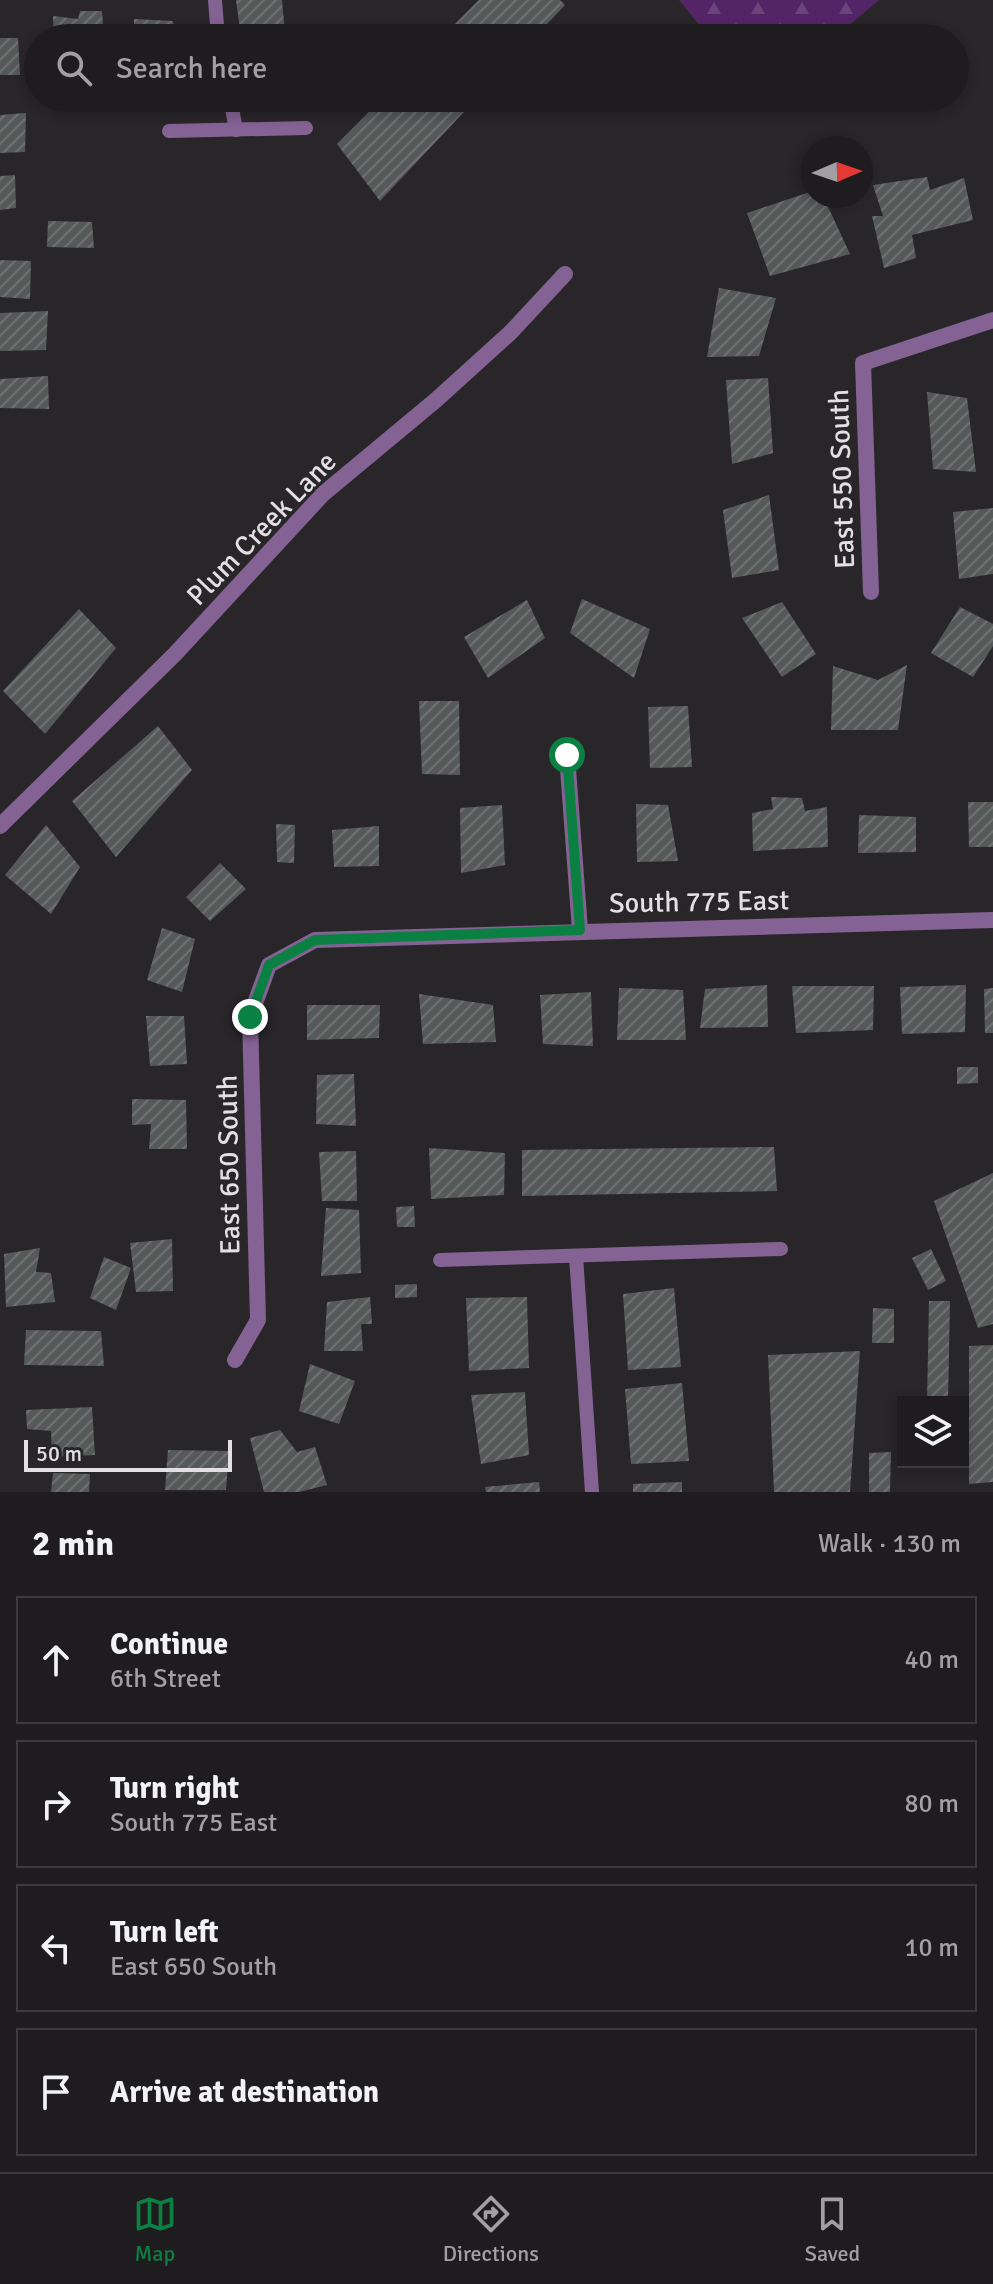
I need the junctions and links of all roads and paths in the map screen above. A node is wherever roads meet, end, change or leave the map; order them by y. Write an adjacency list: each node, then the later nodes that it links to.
1 (215, 0): 2 (lane)
2 (217, 24)
3 (233, 112): 5 (lane)
4 (306, 128): 5 (lane)
5 (236, 130): 6 (lane)
6 (169, 131)
7 (565, 274): 11 (street, Plum Creek Lane)
8 (993, 320): 9 (street, East 550 South)
9 (871, 592)
10 (567, 755): 13 (street)
11 (0, 826)
12 (993, 920): 13 (street, South 775 East)
13 (580, 930): 14 (street, South 775 East)
14 (269, 965): 18 (street, East 650 South)
15 (781, 1249): 16 (lane)
16 (576, 1256): 17 (lane); 19 (lane)
17 (440, 1260)
18 (235, 1360)
19 (592, 1492)

